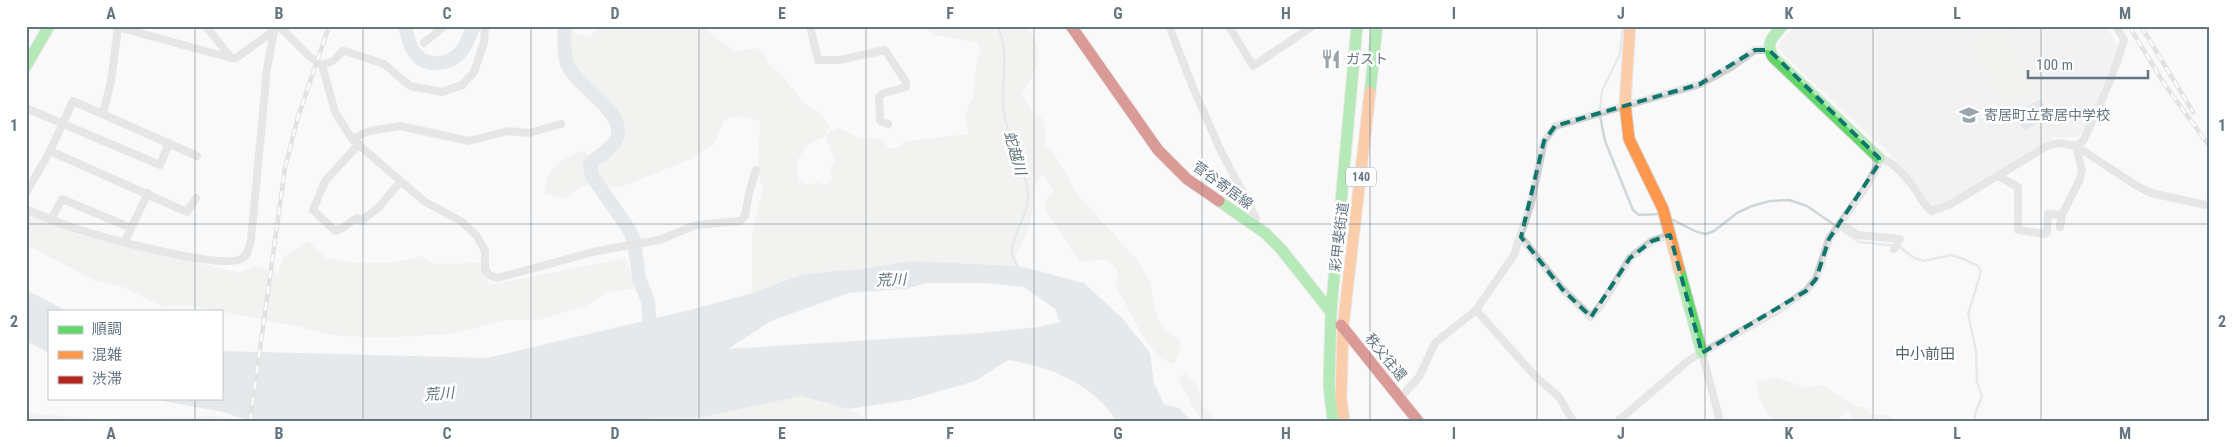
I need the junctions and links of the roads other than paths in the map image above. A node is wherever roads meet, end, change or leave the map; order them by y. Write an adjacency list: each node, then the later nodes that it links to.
1 (49, 26): 20 (main road)
2 (206, 26): 19 (street)
3 (444, 26): 17 (street)
4 (810, 26): 27 (street)
5 (1071, 26): 47 (main road, 菅谷寄居線)
6 (1169, 26): 47 (street)
7 (1228, 26): 8 (street)
8 (1313, 26)
9 (1357, 26): 41 (main road, 彩甲斐街道 / 140)
10 (1377, 26): 42 (main road, 彩甲斐街道 / 140)
11 (1630, 26): 22 (main road)
12 (1782, 26): 18 (main road)
13 (2116, 26): 30 (street)
14 (116, 27): 19 (street); 24 (street)
15 (277, 28): 19 (street); 21 (street); 52 (street)
16 (481, 28): 21 (street)
17 (424, 43)
18 (1769, 50): 22 (street); 33 (main road)
19 (231, 58)
20 (26, 66)
21 (322, 66): 28 (street)
22 (1625, 104): 50 (main road); 51 (street)
23 (26, 108): 25 (street)
24 (103, 114): 25 (street); 29 (street)
25 (63, 123): 29 (street); 31 (street)
26 (561, 124): 28 (street)
27 (888, 124)
28 (356, 142): 36 (street); 36 (street)
29 (169, 143): 32 (street)
30 (2076, 146): 35 (street); 40 (street); 44 (street)
31 (50, 151): 37 (street); 38 (street)
32 (197, 156)
33 (1879, 158): 35 (street); 46 (street)
34 (756, 170): 36 (street)
35 (1998, 176): 44 (street)
36 (400, 182)
37 (26, 193)
38 (148, 193): 39 (street); 49 (street)
39 (196, 198)
40 (2210, 206)
41 (1342, 207): 42 (main road); 55 (main road, 彩甲斐街道 / 140)
42 (1358, 208): 56 (main road, 彩甲斐街道 / 140)
43 (26, 209): 45 (street)
44 (2062, 216): 48 (street)
45 (51, 220): 49 (street); 52 (street)
46 (1840, 223): 53 (street); 57 (street)
47 (1254, 226): 55 (main road, 菅谷寄居線)
48 (2060, 227)
49 (131, 228): 52 (street)
50 (1670, 235): 51 (street); 57 (main road)
51 (1520, 237): 54 (street)
52 (125, 241)
53 (1894, 249)
54 (1476, 310): 58 (street); 62 (street)
55 (1331, 312): 56 (main road, 秩父往還); 59 (main road, 彩甲斐街道 / 140)
56 (1343, 327): 58 (main road, 秩父往還); 60 (main road, 彩甲斐街道 / 140)
57 (1702, 353): 63 (street); 64 (street)
58 (1400, 398): 61 (main road, 秩父往還)
59 (1333, 421)
60 (1344, 421)
61 (1418, 421)
62 (1573, 421)
63 (1618, 421)
64 (1720, 421)

